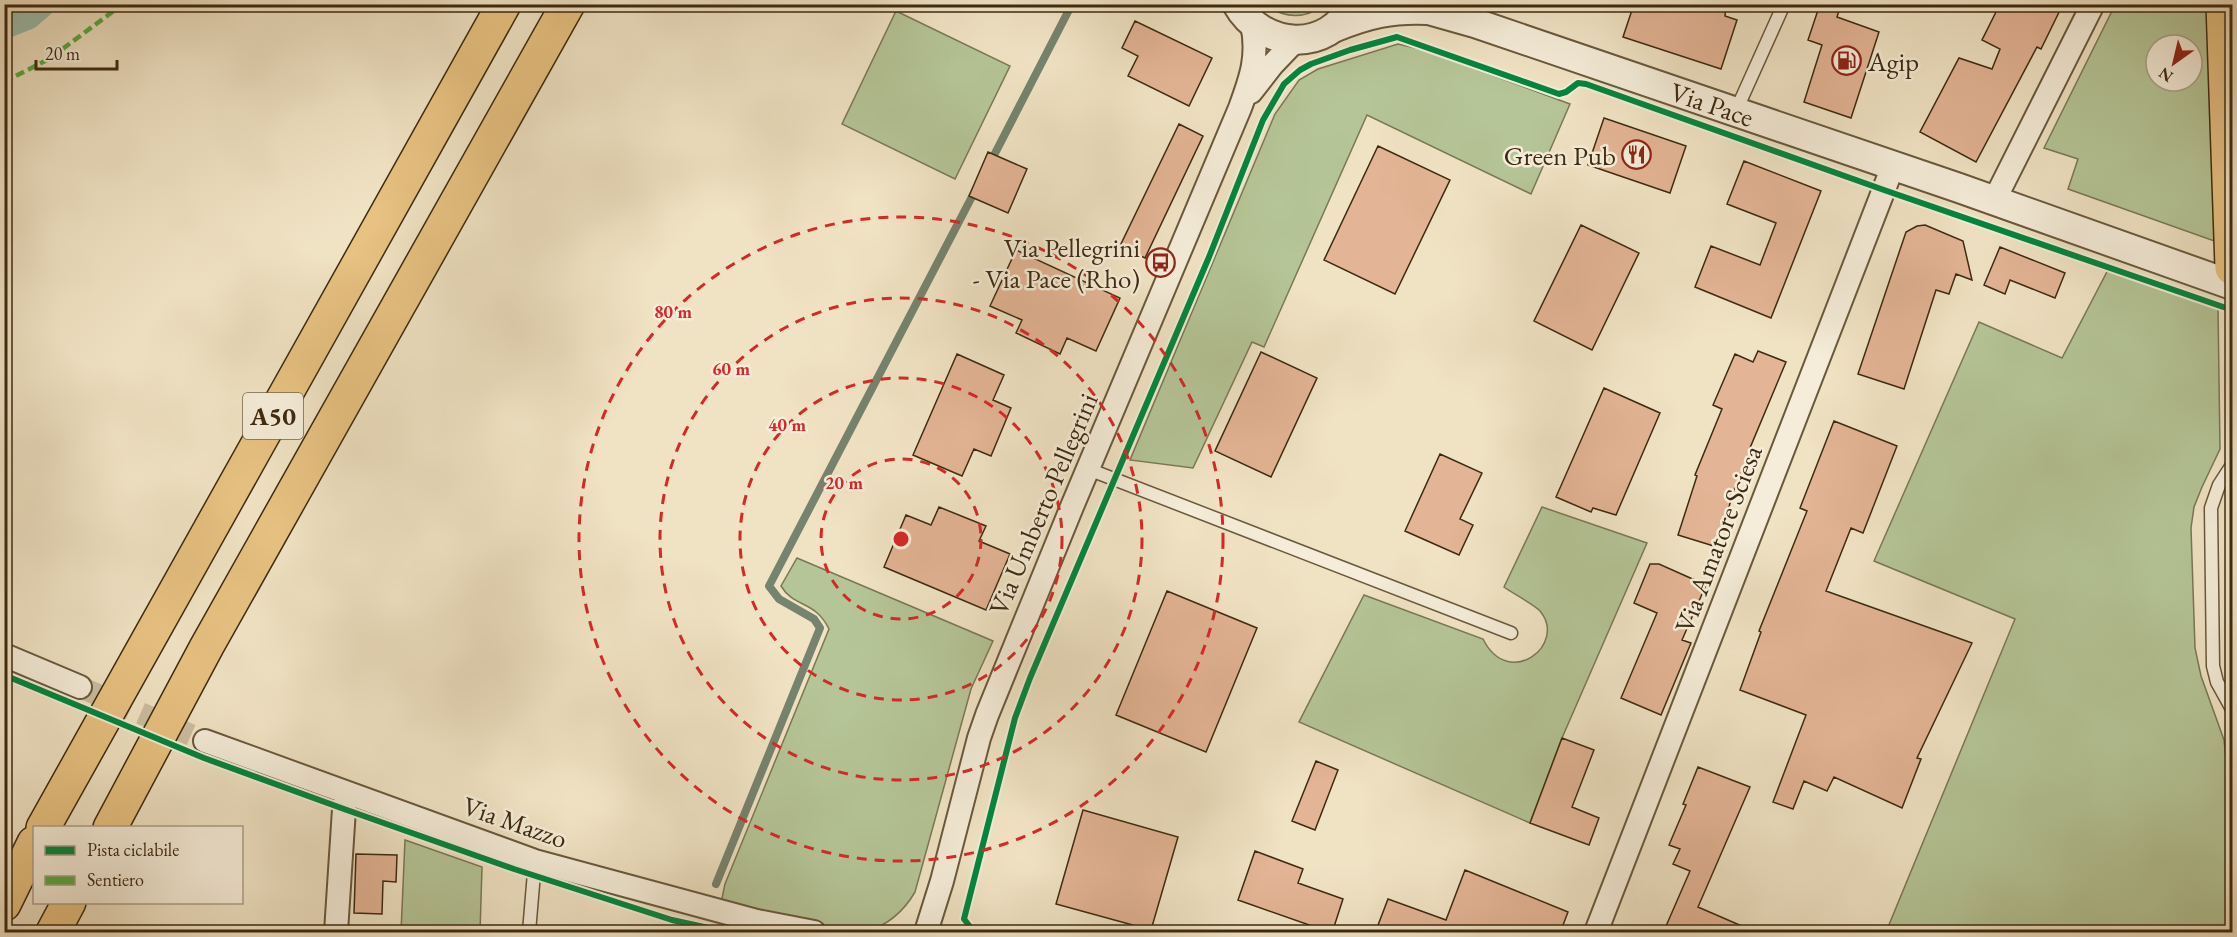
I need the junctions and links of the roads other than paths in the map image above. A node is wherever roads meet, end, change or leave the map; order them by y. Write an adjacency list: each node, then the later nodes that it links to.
1 (504, 4): 25 (highway, A50)
2 (568, 4): 26 (highway, A50)
3 (1352, 4): 9 (street)
4 (1784, 4): 12 (lane)
5 (2093, 4): 14 (street)
6 (2223, 4): 15 (highway)
7 (1424, 7): 9 (street, Via Pace); 12 (street, Via Pace)
8 (1245, 14): 10 (street); 11 (street)
9 (1333, 28): 10 (street, Via Pace)
10 (1295, 41): 11 (street)
11 (1240, 108): 18 (street, Via Umberto Pellegrini)
12 (1735, 112): 13 (street, Via Pace)
13 (1893, 166): 14 (street, Via Pace); 36 (street, Via Amatore Sciesa)
14 (1994, 201): 16 (street, Via Pace)
15 (2232, 268)
16 (2232, 285)
17 (2232, 465): 22 (lane)
18 (1088, 469): 19 (lane); 35 (street, Via Umberto Pellegrini)
19 (1511, 633)
20 (4, 655): 21 (street)
21 (80, 687)
22 (2232, 709)
23 (205, 741): 24 (street, Via Mazzo)
24 (347, 793): 28 (street, Via Mazzo); 33 (street)
25 (44, 826)
26 (111, 826)
27 (33, 845): 29 (highway)
28 (535, 861): 31 (street, Via Mazzo); 34 (lane)
29 (4, 904)
30 (68, 904): 32 (highway)
31 (812, 932)
32 (53, 933)
33 (336, 933)
34 (529, 933)
35 (926, 933)
36 (1596, 933)

